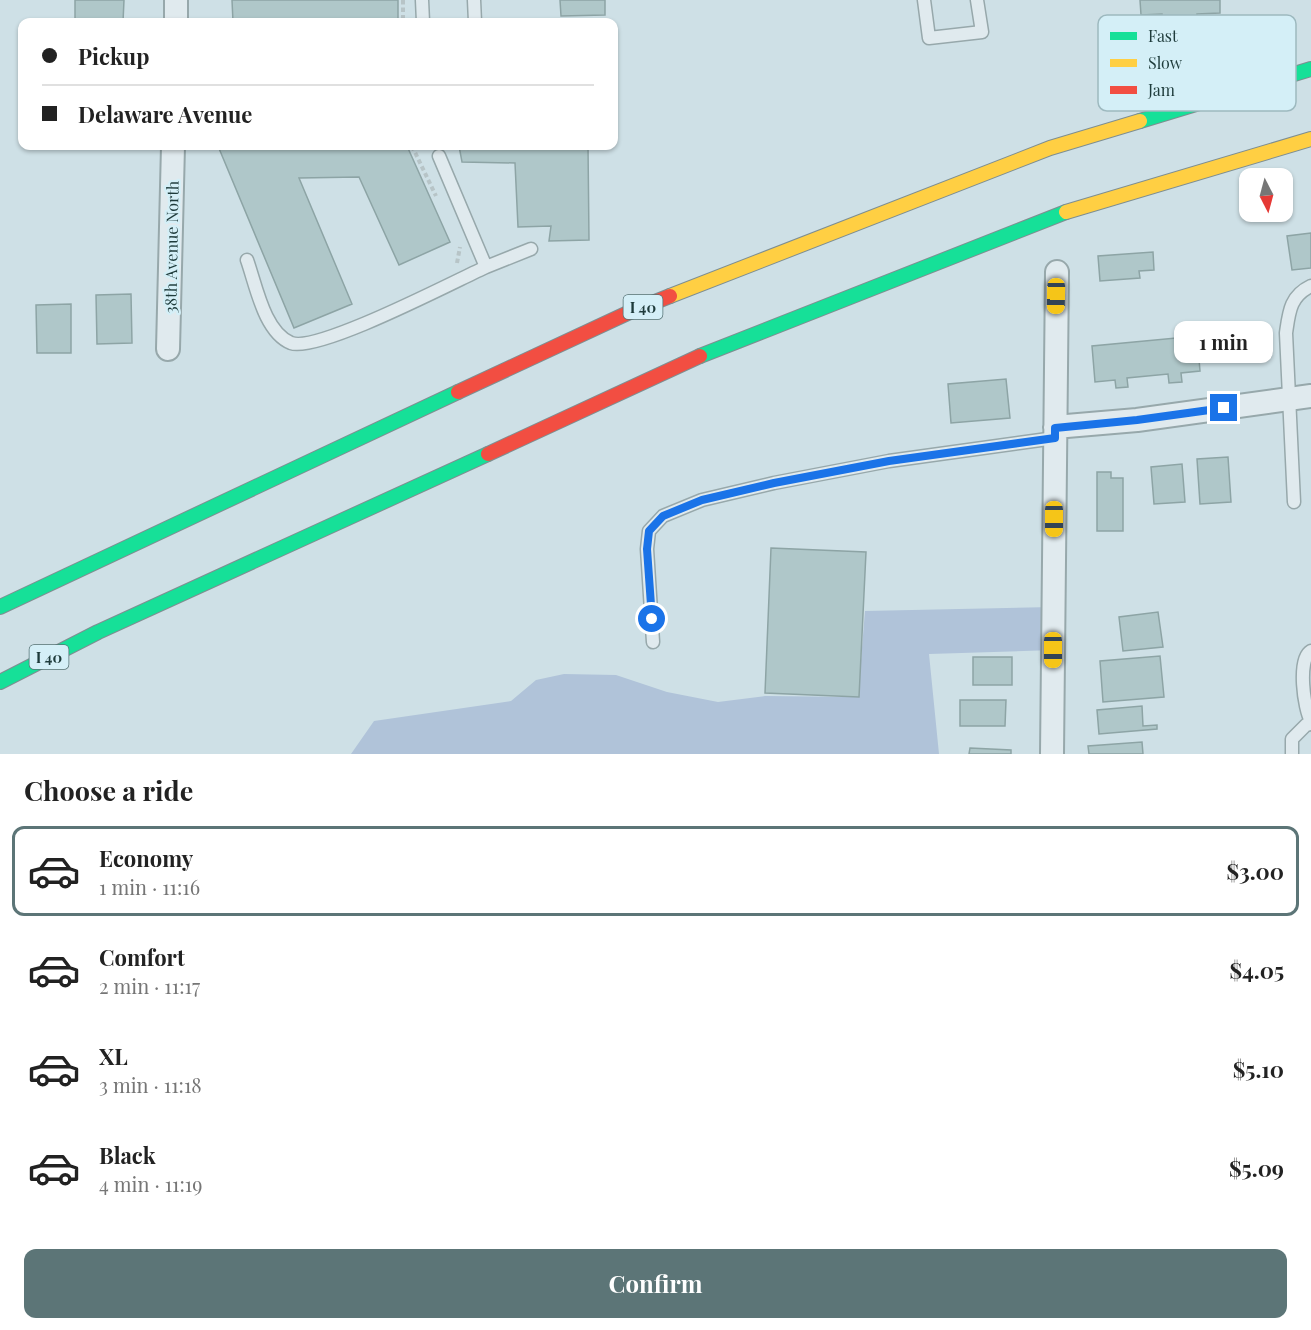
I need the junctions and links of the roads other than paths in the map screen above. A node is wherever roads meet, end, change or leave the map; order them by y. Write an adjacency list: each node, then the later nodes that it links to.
1 (176, 0): 6 (street)
2 (422, 0): 7 (lane)
3 (474, 0): 8 (lane)
4 (924, 0): 5 (lane)
5 (977, 0)
6 (176, 18)
7 (423, 18)
8 (475, 18)
9 (1311, 69): 10 (highway, I 40)
10 (1296, 74)
11 (1172, 111): 24 (highway, I 40)
12 (1311, 139): 25 (highway, I 40)
13 (173, 150): 20 (street, 38th Avenue North)
14 (439, 156): 17 (lane)
15 (531, 249): 17 (lane)
16 (247, 260): 17 (lane)
17 (486, 267)
18 (1057, 272): 22 (street)
19 (1311, 286): 21 (lane)
20 (168, 349)
21 (1301, 398): 22 (street); 23 (lane)
22 (1055, 433): 26 (lane); 31 (street)
23 (1294, 502)
24 (0, 607)
25 (98, 632): 28 (highway, I 40); 29 (highway)
26 (653, 642)
27 (1309, 652): 30 (lane)
28 (0, 682)
29 (10, 693)
30 (1311, 723): 32 (lane)
31 (1052, 754)
32 (1292, 754)

